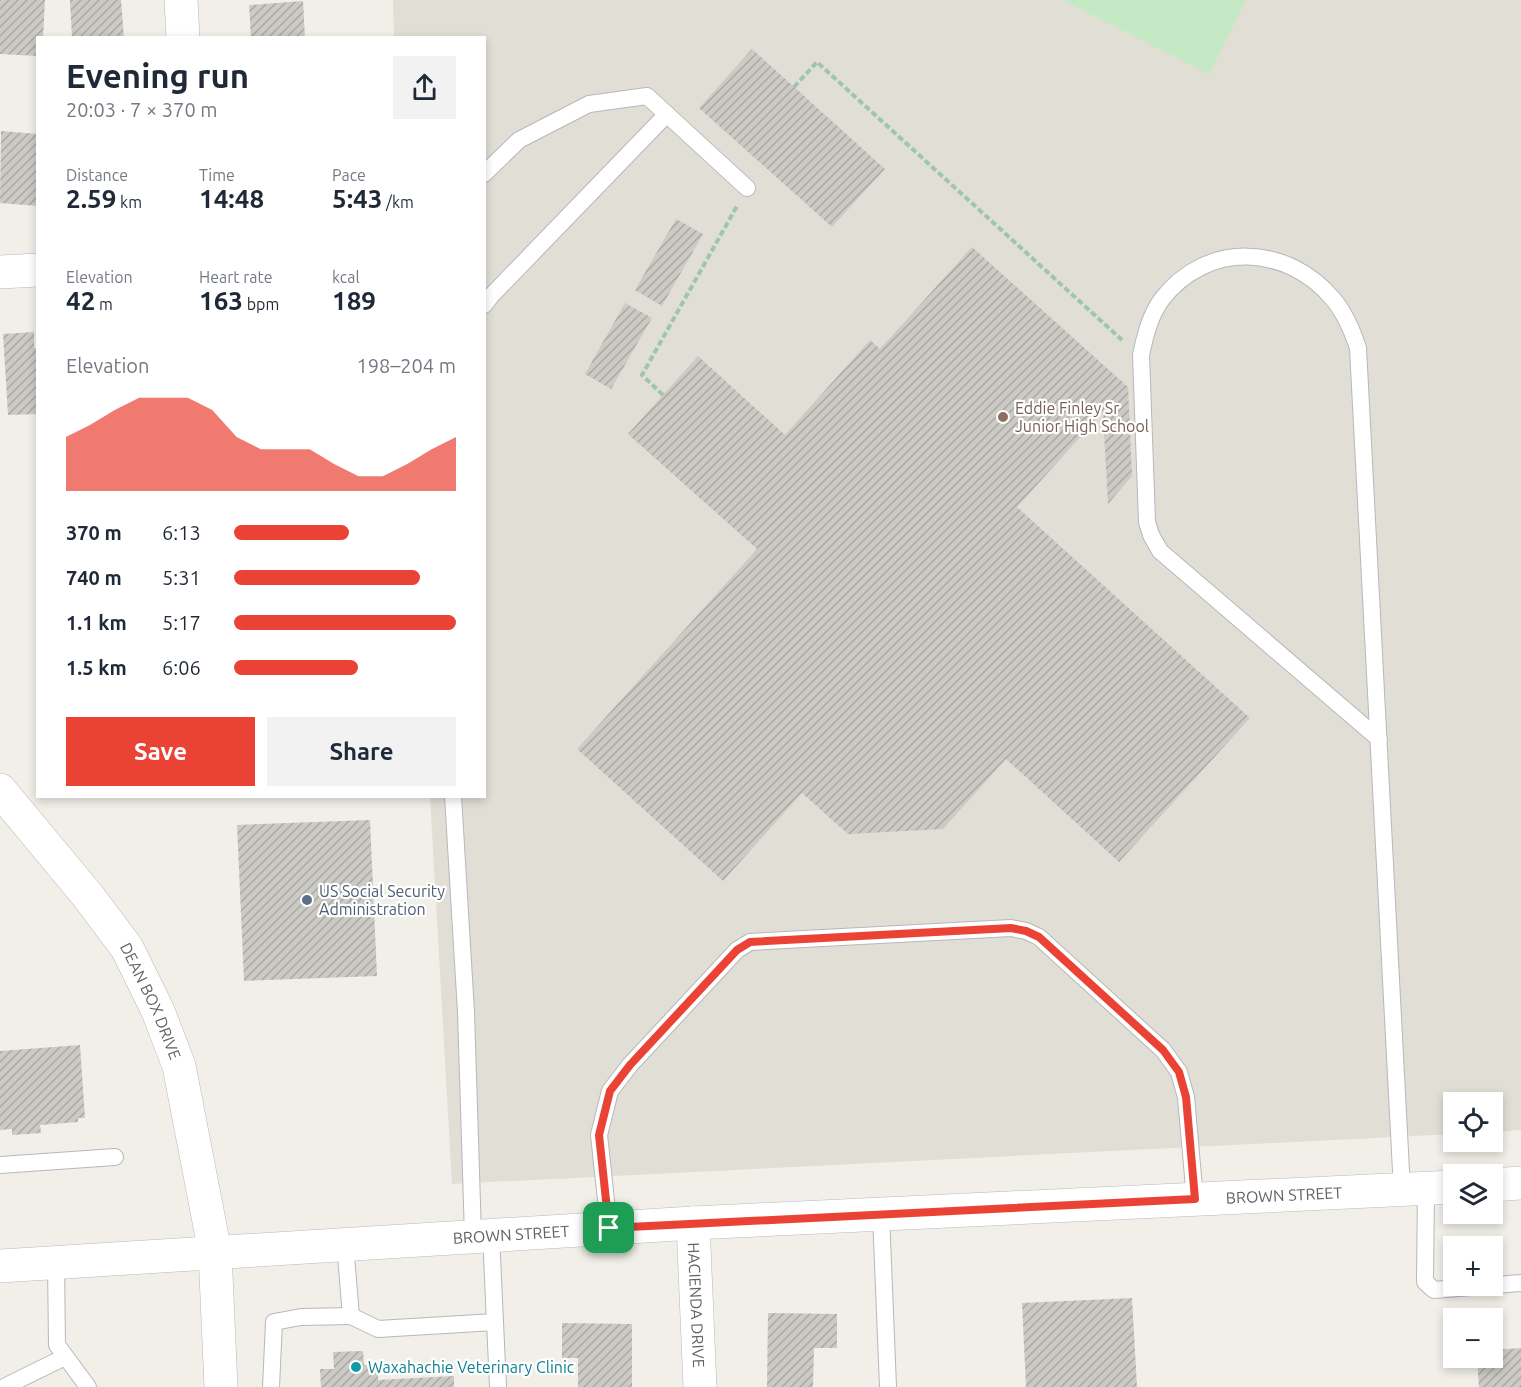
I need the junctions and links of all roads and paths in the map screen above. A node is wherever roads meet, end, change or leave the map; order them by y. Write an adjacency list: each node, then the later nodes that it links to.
1 (181, 0): 2 (main road)
2 (183, 36)
3 (794, 87): 10 (path)
4 (667, 114): 5 (lane); 6 (lane); 9 (lane)
5 (486, 172)
6 (747, 188): 11 (path)
7 (36, 270): 8 (main road)
8 (0, 272)
9 (486, 303)
10 (1141, 355): 12 (lane); 12 (lane)
11 (663, 395)
12 (1379, 739): 19 (lane)
13 (0, 790): 26 (main road, DEAN BOX DRIVE)
14 (453, 798): 24 (lane)
15 (115, 1157): 16 (lane)
16 (0, 1165)
17 (1521, 1183): 18 (main road)
18 (1503, 1184)
19 (1427, 1189): 20 (main road, BROWN STREET); 29 (lane)
20 (1195, 1199): 21 (main road, BROWN STREET); 23 (lane)
21 (880, 1214): 22 (main road, BROWN STREET); 39 (lane)
22 (693, 1223): 23 (main road, BROWN STREET); 38 (main road, HACIENDA DRIVE)
23 (609, 1228): 24 (main road, BROWN STREET)
24 (482, 1236): 25 (main road, BROWN STREET); 31 (lane)
25 (345, 1244): 26 (main road, BROWN STREET); 30 (lane)
26 (215, 1252): 27 (main road, BROWN STREET); 35 (main road, DEAN BOX DRIVE)
27 (56, 1262): 28 (main road, BROWN STREET); 32 (lane)
28 (0, 1266)
29 (1521, 1284)
30 (351, 1316): 31 (lane); 36 (lane)
31 (495, 1322): 37 (lane)
32 (65, 1358): 33 (lane); 34 (lane)
33 (4, 1387)
34 (88, 1387)
35 (221, 1387)
36 (271, 1387)
37 (498, 1387)
38 (700, 1387)
39 (888, 1387)

